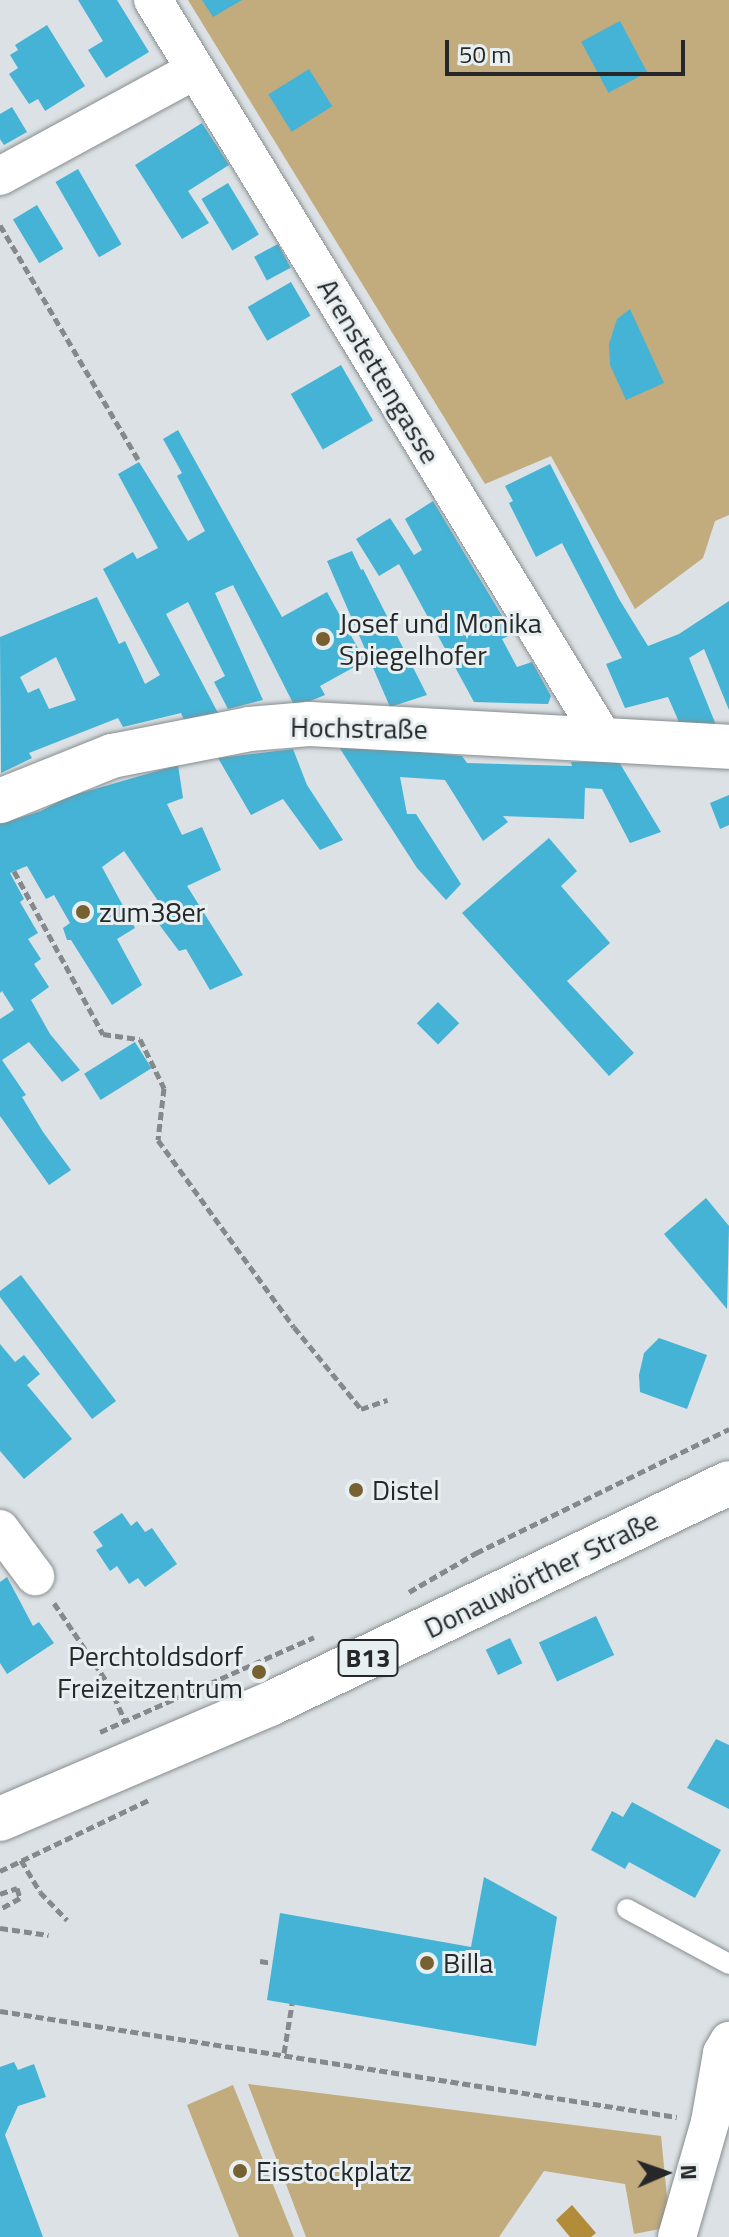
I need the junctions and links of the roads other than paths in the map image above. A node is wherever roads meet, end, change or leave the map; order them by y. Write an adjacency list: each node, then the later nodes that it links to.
1 (153, 0): 2 (street, Arenstettengasse)
2 (195, 70): 3 (street); 4 (street, Arenstettengasse)
3 (0, 176)
4 (605, 741): 5 (main road, Hochstraße); 6 (main road, Hochstraße)
5 (729, 747)
6 (0, 801)
7 (729, 1483): 10 (main road, Donauwörther Straße / B13)
8 (0, 1529): 9 (street)
9 (35, 1576)
10 (0, 1819)
11 (627, 1909): 12 (lane)
12 (729, 1964)
13 (729, 2041): 14 (street)
14 (717, 2111): 15 (street)
15 (677, 2237)

